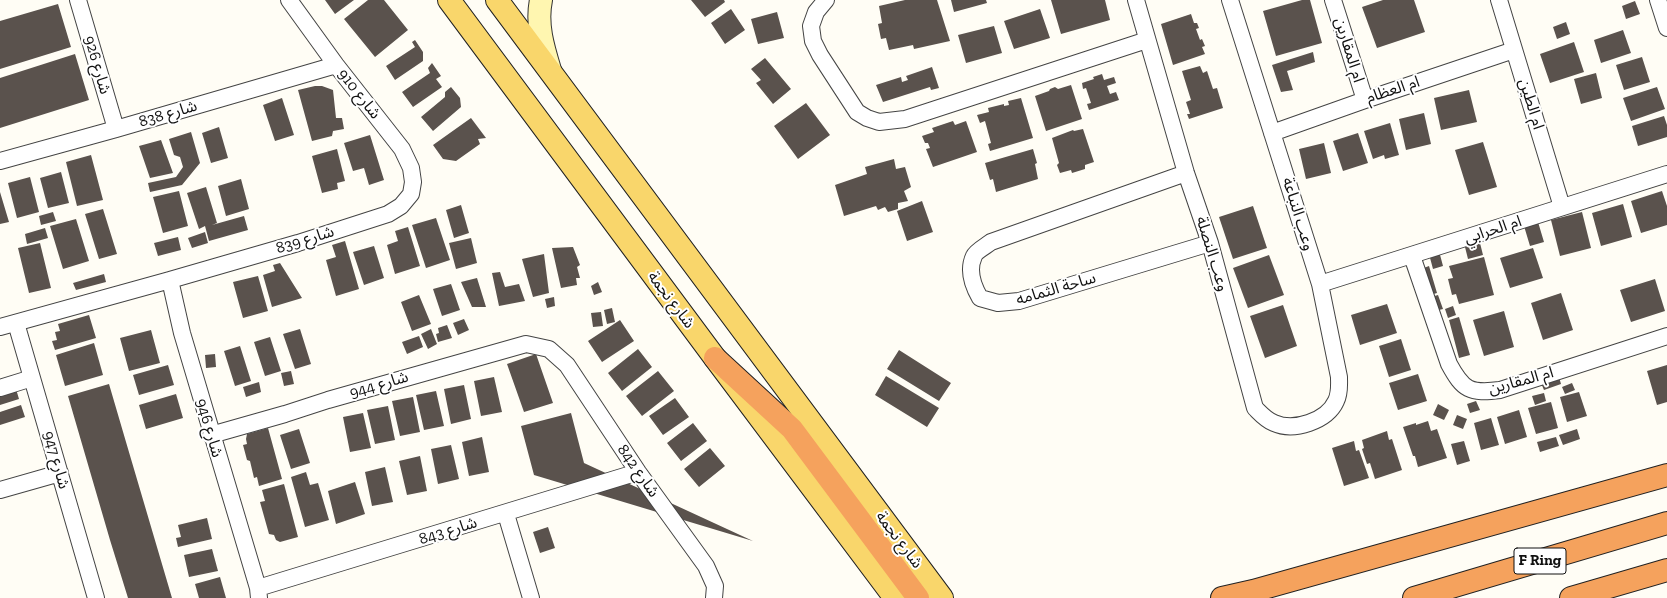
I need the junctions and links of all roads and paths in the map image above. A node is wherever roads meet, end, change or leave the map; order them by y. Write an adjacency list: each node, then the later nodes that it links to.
1 (78, 0): 18 (street, شارع 926)
2 (289, 0): 15 (street, شارع 910)
3 (449, 0): 33 (main road, شارع نجمة)
4 (497, 0): 16 (main road, شارع نجمة)
5 (540, 0): 16 (street)
6 (826, 0): 13 (street)
7 (1136, 0): 13 (street, وعب النصلة)
8 (1230, 0): 19 (street, وعب النباعة)
9 (1333, 0): 17 (street, ام المقارين)
10 (1499, 0): 14 (street, ام الطين)
11 (1658, 0): 12 (street)
12 (1667, 28)
13 (1147, 40): 21 (street, وعب النصلة)
14 (1514, 50): 17 (street, ام العظام); 24 (street, ام الطين)
15 (336, 65): 18 (street, شارع 838); 23 (street, شارع 910)
16 (550, 71): 54 (main road, شارع نجمة)
17 (1365, 100): 19 (street, ام العظام)
18 (116, 129): 20 (street, شارع 838)
19 (1272, 133): 28 (street, وعب النباعة)
20 (0, 161)
21 (1186, 173): 25 (street, وعب النصلة); 25 (street, ساحة الثمامه)
22 (1667, 174): 24 (street, ام الحرابي)
23 (411, 194): 27 (street, شارع 839)
24 (1562, 207): 26 (street, ام الحرابي)
25 (1210, 243): 36 (street, وعب النصلة)
26 (1412, 256): 28 (street, ام الحرابي); 31 (street, ام المقارين)
27 (170, 280): 29 (street); 37 (street, شارع 946)
28 (1320, 284): 36 (street, وعب النباعة)
29 (16, 323): 30 (street); 34 (street, شارع 947)
30 (0, 327)
31 (1667, 336)
32 (549, 349): 37 (street, شارع 944); 38 (street, شارع 842)
33 (715, 358): 45 (main road, شارع نجمة); 53 (highway)
34 (32, 378): 35 (street); 39 (street, شارع 947)
35 (0, 388)
36 (1313, 422)
37 (211, 435): 47 (street, شارع 946)
38 (638, 472): 42 (street, شارع 843); 50 (street, شارع 842)
39 (60, 473): 41 (street); 48 (street, شارع 947)
40 (1667, 475): 46 (highway)
41 (0, 490)
42 (506, 514): 47 (street, شارع 843); 49 (street)
43 (1667, 523): 57 (highway, F Ring)
44 (1667, 570): 58 (highway)
45 (876, 573): 51 (main road); 52 (main road, شارع نجمة)
46 (1253, 591): 55 (highway); 56 (highway)
47 (258, 593)
48 (96, 598)
49 (531, 598)
50 (714, 598)
51 (882, 598)
52 (895, 598)
53 (918, 598)
54 (942, 598)
55 (1222, 598)
56 (1233, 598)
57 (1414, 598)
58 (1570, 598)

